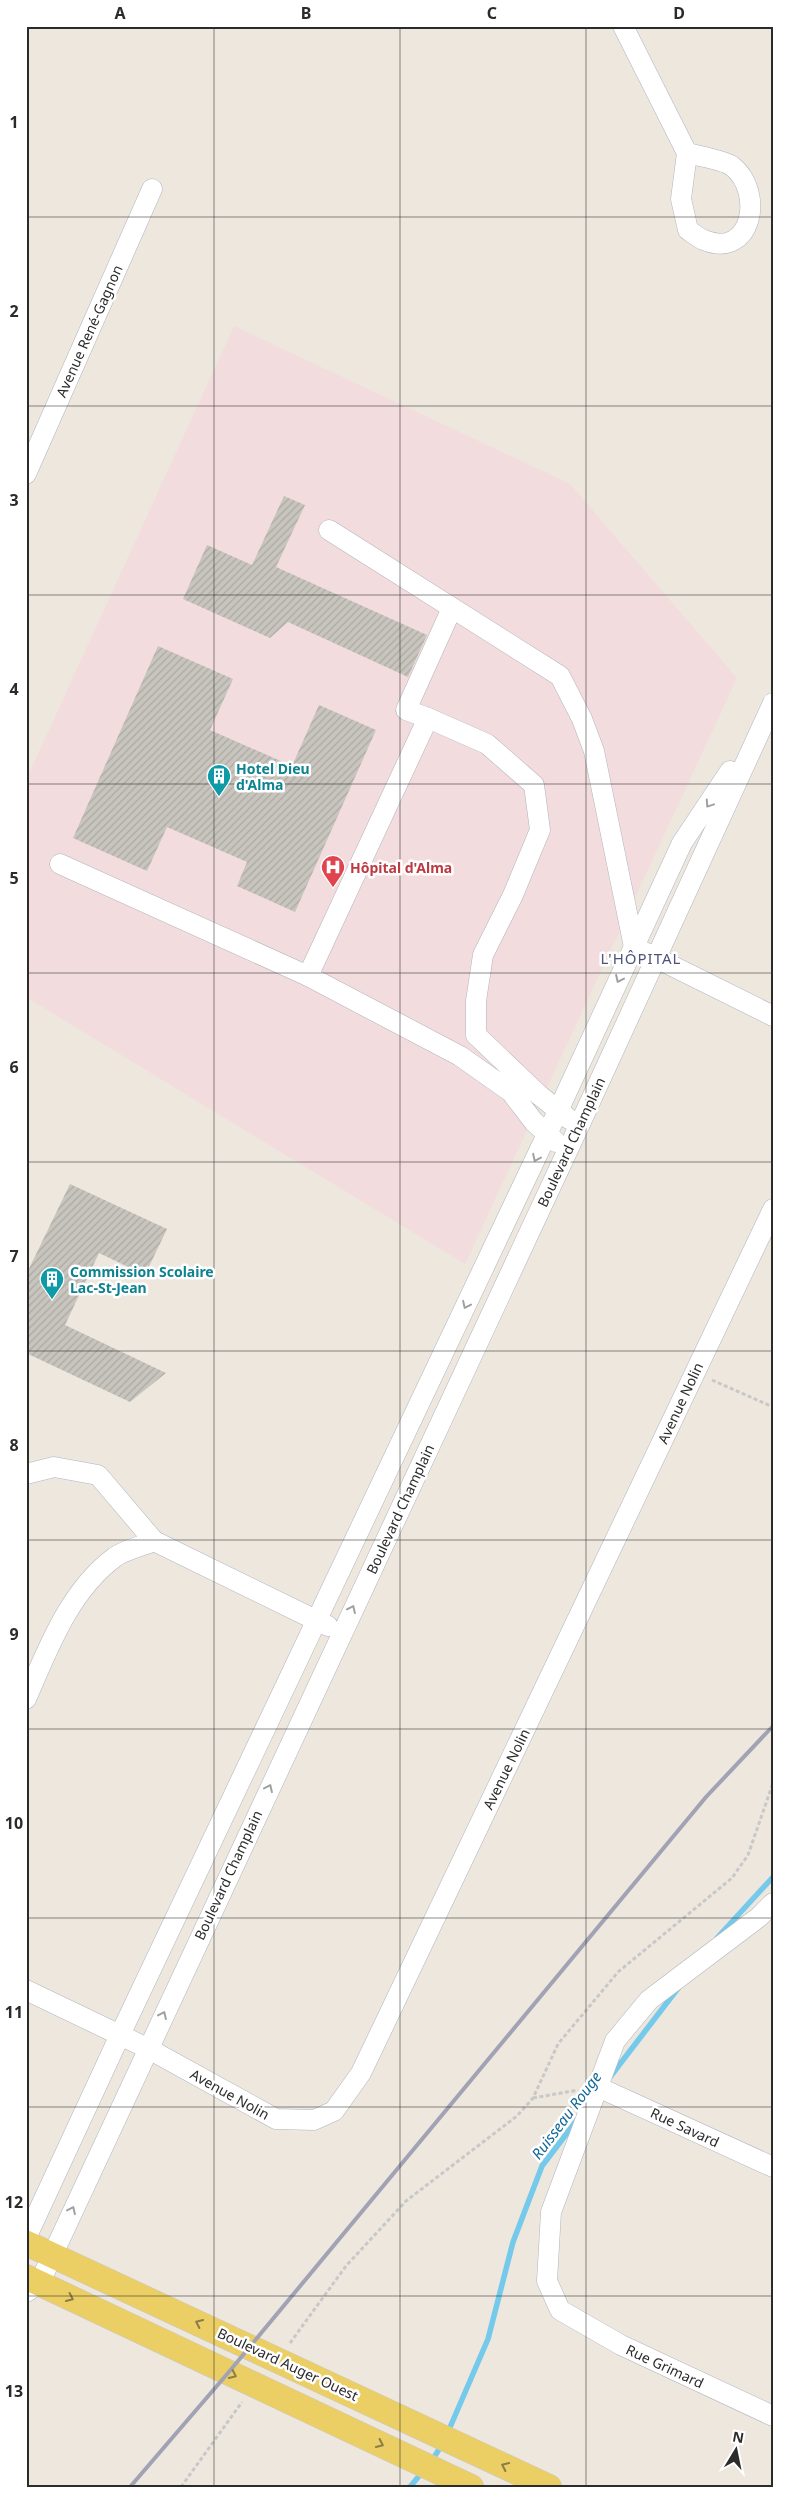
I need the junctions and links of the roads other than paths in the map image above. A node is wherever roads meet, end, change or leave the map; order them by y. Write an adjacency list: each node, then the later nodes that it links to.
1 (623, 26): 2 (street)
2 (687, 152): 2 (street)
3 (152, 189): 4 (street, Avenue René-Gagnon)
4 (26, 474)
5 (329, 530): 6 (street)
6 (452, 608): 8 (street); 10 (street)
7 (769, 711): 10 (street, Boulevard Champlain, one-way to 10); 11 (street, Boulevard Champlain)
8 (428, 718): 12 (street); 14 (street)
9 (60, 864): 12 (street)
10 (634, 947): 11 (street); 14 (street, Boulevard Champlain, one-way to 14)
11 (655, 958): 13 (street); 15 (street, Boulevard Champlain)
12 (308, 976): 16 (street)
13 (773, 1016)
14 (558, 1111): 15 (street); 16 (street, Boulevard Champlain)
15 (579, 1126): 17 (street, Boulevard Champlain)
16 (547, 1135): 17 (street); 21 (street, Boulevard Champlain, one-way to 21)
17 (568, 1150): 22 (street, Boulevard Champlain, one-way to 17)
18 (773, 1209): 27 (street, Avenue Nolin)
19 (26, 1474): 20 (street)
20 (154, 1541): 21 (street); 23 (street)
21 (317, 1621): 22 (street); 26 (street, Boulevard Champlain)
22 (342, 1632): 27 (street, Boulevard Champlain, one-way to 22)
23 (26, 1699)
24 (768, 1914): 28 (street)
25 (26, 1990): 26 (street, Avenue Nolin)
26 (120, 2035): 27 (street, Avenue Nolin); 30 (street, Boulevard Champlain)
27 (147, 2048): 32 (street, Boulevard Champlain, one-way to 27)
28 (598, 2086): 29 (street, Rue Savard); 34 (street, Rue Grimard)
29 (773, 2167)
30 (26, 2238)
31 (26, 2243): 32 (main road, Boulevard Auger Ouest)
32 (52, 2254): 33 (street, Boulevard Champlain); 36 (main road, Boulevard Auger Ouest, one-way to 32)
33 (30, 2284): 35 (main road, one-way to 35)
34 (773, 2416)
35 (471, 2487)
36 (549, 2487)

